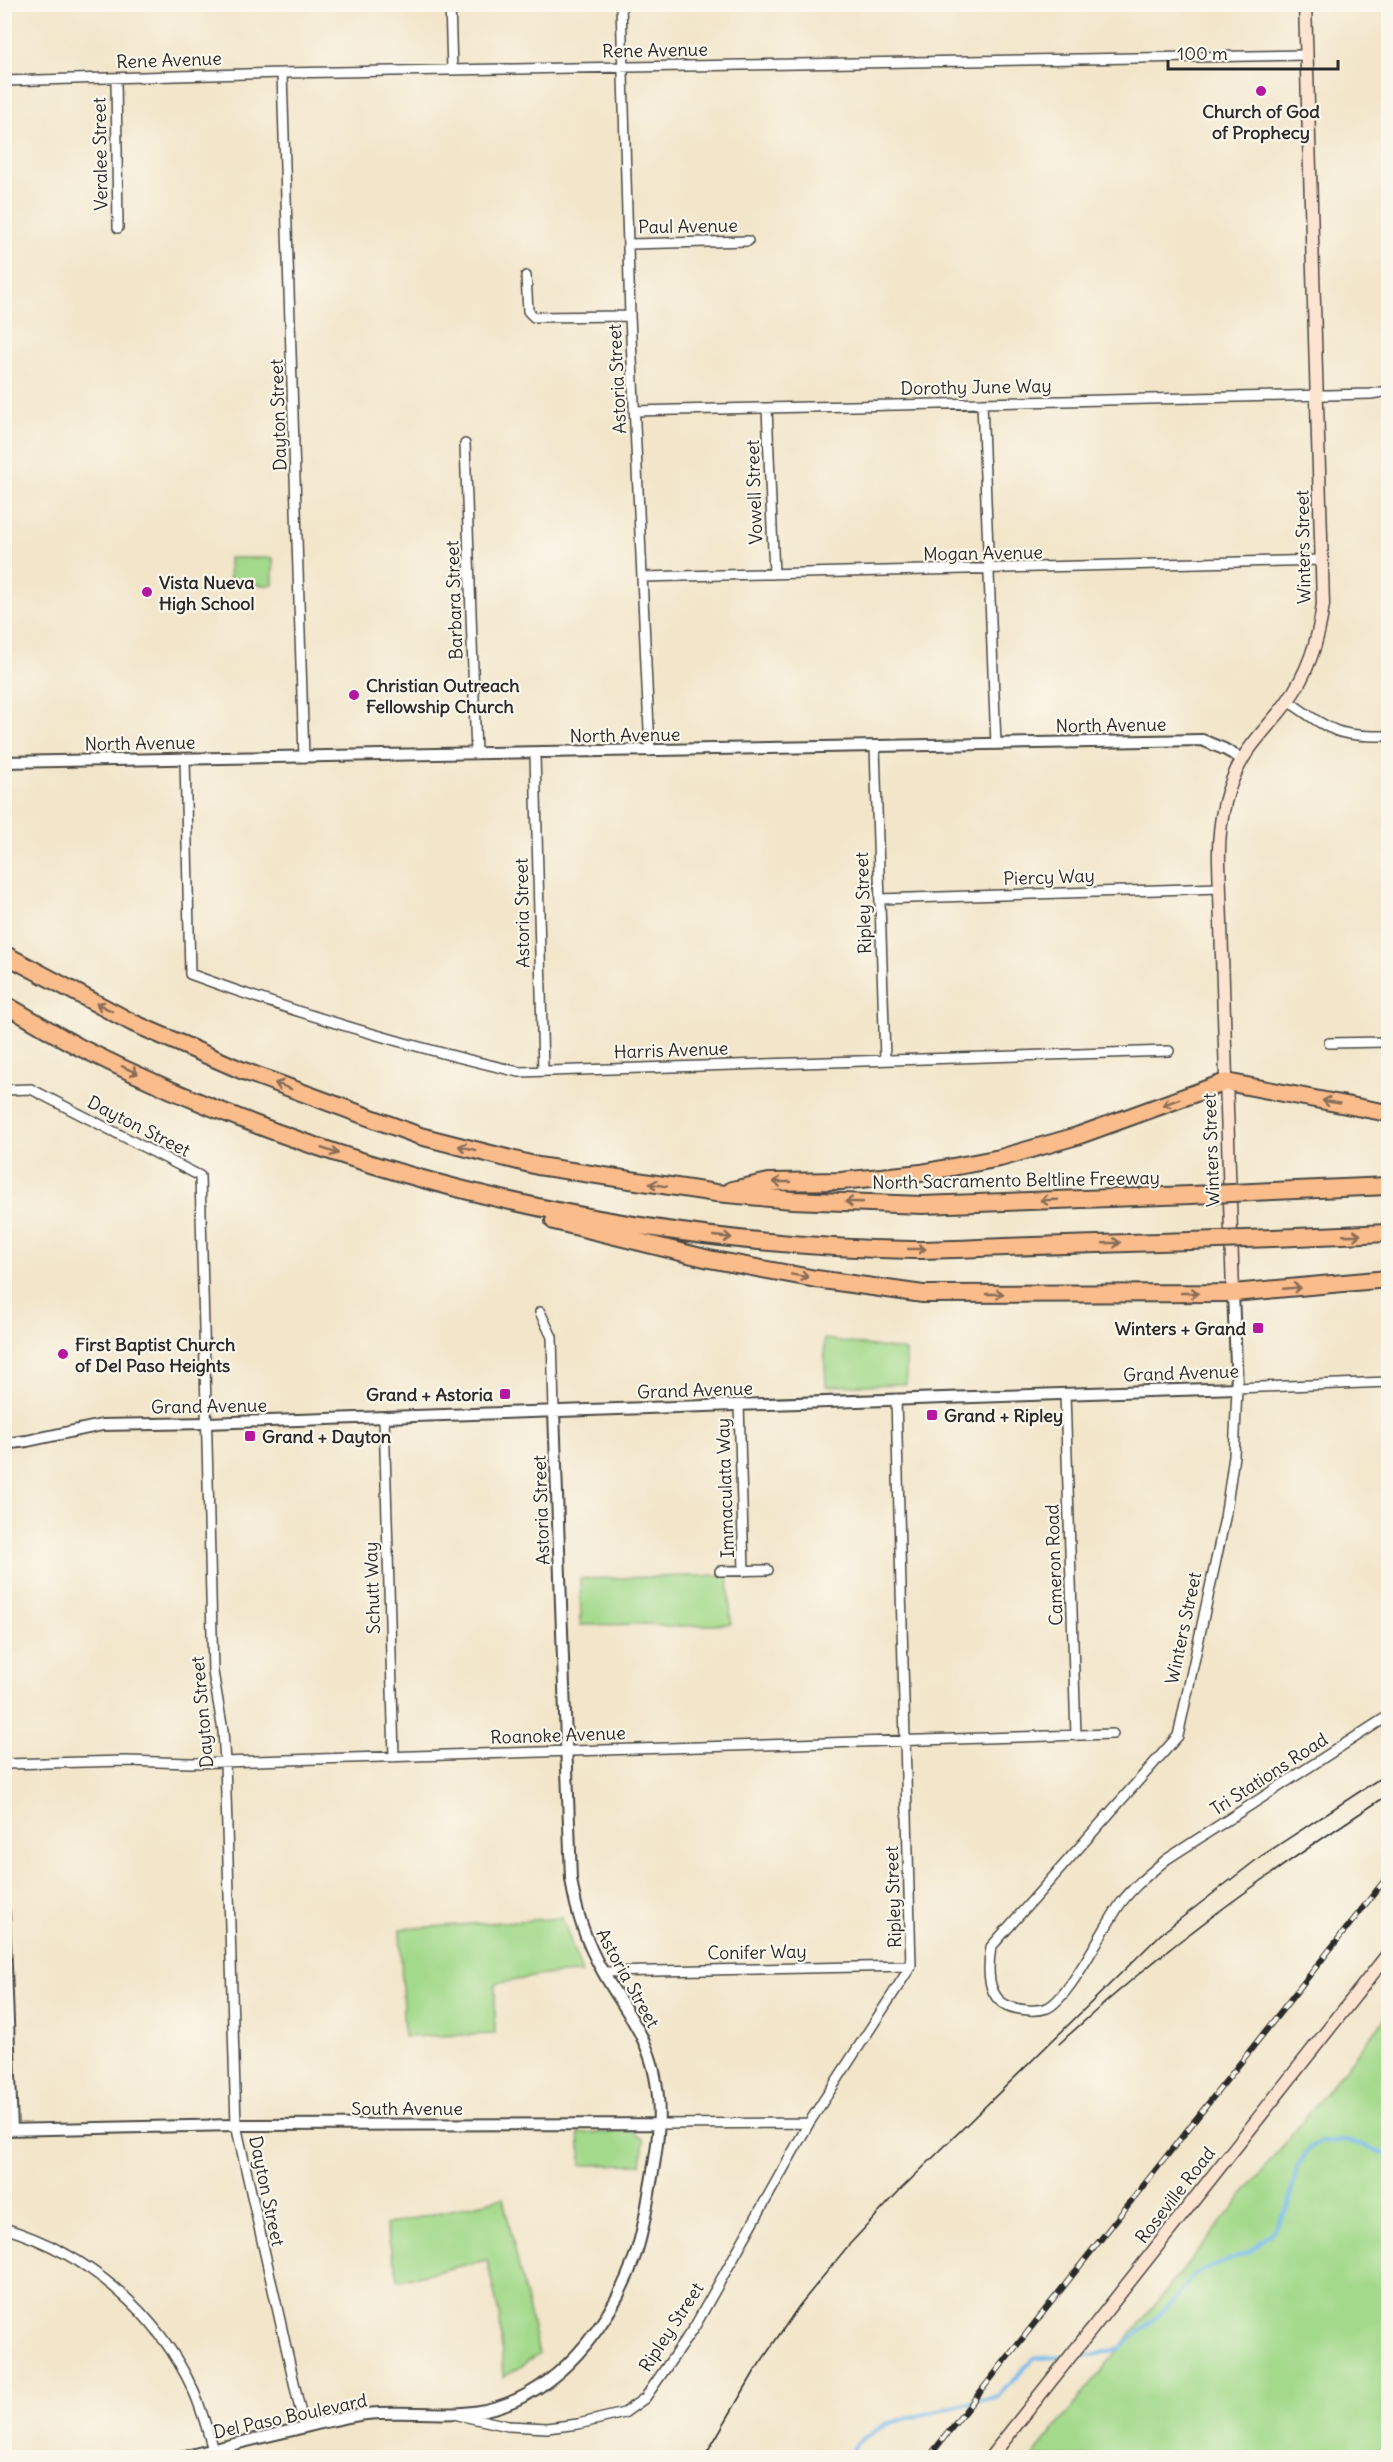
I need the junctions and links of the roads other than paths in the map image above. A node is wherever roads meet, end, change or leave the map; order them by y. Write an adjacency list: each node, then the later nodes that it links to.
1 (450, 4): 6 (street)
2 (621, 4): 5 (street, Astoria Street)
3 (1305, 4): 4 (main road, Winters Street)
4 (1307, 55): 5 (street, Rene Avenue); 16 (main road, Winters Street)
5 (624, 67): 6 (street, Rene Avenue); 12 (street, Astoria Street)
6 (452, 70): 7 (street, Rene Avenue)
7 (282, 72): 8 (street, Rene Avenue); 32 (street, Dayton Street)
8 (116, 78): 9 (street, Rene Avenue); 10 (street, Veralee Street)
9 (4, 81)
10 (118, 228)
11 (748, 241): 12 (street, Paul Avenue)
12 (629, 244): 14 (street, Astoria Street)
13 (526, 276): 14 (street)
14 (630, 316): 19 (street, Astoria Street)
15 (1389, 392): 16 (street, Dorothy June Way)
16 (1318, 395): 17 (street, Dorothy June Way); 21 (main road, Winters Street)
17 (982, 403): 18 (street, Dorothy June Way); 22 (street)
18 (767, 408): 19 (street, Dorothy June Way); 23 (street, Vowell Street)
19 (634, 411): 24 (street, Astoria Street)
20 (465, 444): 30 (street, Barbara Street)
21 (1323, 560): 22 (street, Mogan Avenue); 25 (main road, Winters Street)
22 (990, 569): 23 (street, Mogan Avenue); 27 (street)
23 (774, 574): 24 (street, Mogan Avenue)
24 (643, 577): 29 (street, Astoria Street)
25 (1288, 701): 26 (street); 34 (main road, Winters Street)
26 (1389, 736)
27 (996, 744): 28 (street, North Avenue); 34 (street, North Avenue)
28 (875, 747): 29 (street, North Avenue); 37 (street, Ripley Street)
29 (650, 751): 31 (street, North Avenue)
30 (476, 754): 31 (street, North Avenue); 32 (street, North Avenue)
31 (535, 754): 44 (street, Astoria Street)
32 (304, 757): 33 (street, North Avenue)
33 (185, 759): 35 (street, North Avenue); 44 (street, Harris Avenue)
34 (1242, 759): 36 (main road, Winters Street)
35 (4, 762)
36 (1220, 888): 37 (street, Piercy Way); 45 (main road, Winters Street)
37 (880, 899): 43 (street, Ripley Street)
38 (4, 954): 50 (highway, North Sacramento Beltline Freeway, one-way to 38)
39 (4, 1004): 49 (highway, one-way to 49)
40 (1389, 1042): 41 (street)
41 (1329, 1044)
42 (1169, 1051): 43 (street, Harris Avenue)
43 (885, 1059): 44 (street, Harris Avenue)
44 (543, 1071)
45 (1226, 1083): 47 (highway, one-way to 45); 50 (highway, one-way to 50); 53 (main road, Winters Street)
46 (4, 1090): 62 (street, Dayton Street)
47 (1389, 1113)
48 (1389, 1186): 50 (highway, North Sacramento Beltline Freeway, one-way to 50, bridge)
49 (459, 1190): 51 (highway, one-way to 51, bridge); 53 (highway, one-way to 53)
50 (716, 1193)
51 (1389, 1233)
52 (1389, 1279): 53 (highway, one-way to 52)
53 (1233, 1293): 56 (street, Winters Street)
54 (540, 1312): 60 (street, Astoria Street)
55 (1389, 1382): 56 (street, Grand Avenue)
56 (1237, 1388): 57 (street, Grand Avenue); 75 (street, Winters Street)
57 (1065, 1394): 58 (street, Grand Avenue); 69 (street, Cameron Road)
58 (896, 1400): 59 (street, Grand Avenue); 70 (street, Ripley Street)
59 (739, 1405): 60 (street, Grand Avenue); 66 (street, Immaculata Way)
60 (554, 1411): 61 (street, Grand Avenue); 71 (street, Astoria Street)
61 (384, 1417): 62 (street, Grand Avenue); 72 (street, Schutt Way)
62 (207, 1423): 63 (street, Grand Avenue); 73 (street, Dayton Street)
63 (4, 1444)
64 (768, 1570): 66 (street, Immaculata Way)
65 (720, 1571): 66 (street, Immaculata Way)
66 (744, 1571)
67 (1389, 1716): 75 (street, Tri Stations Road)
68 (1113, 1734): 69 (street, Roanoke Avenue)
69 (1076, 1736): 70 (street, Roanoke Avenue)
70 (905, 1741): 71 (street, Roanoke Avenue); 78 (street, Ripley Street)
71 (565, 1752): 72 (street, Roanoke Avenue); 79 (street, Astoria Street)
72 (394, 1757): 73 (street, Roanoke Avenue)
73 (225, 1762): 74 (street, Roanoke Avenue); 82 (street, Dayton Street)
74 (4, 1764)
75 (1167, 1859)
76 (4, 1912): 83 (street)
77 (1389, 1954): 90 (main road, Roseville Road)
78 (911, 1966): 79 (street, Conifer Way); 80 (street, Ripley Street)
79 (603, 1972): 81 (street, Astoria Street)
80 (809, 2123): 81 (street, South Avenue); 85 (street, Ripley Street)
81 (660, 2124): 82 (street, South Avenue); 86 (street, Astoria Street)
82 (236, 2125): 83 (street, South Avenue); 87 (street, Dayton Street)
83 (8, 2130)
84 (4, 2228): 88 (street)
85 (650, 2391): 86 (street, Del Paso Boulevard)
86 (450, 2413): 87 (street, Del Paso Boulevard)
87 (304, 2427): 88 (street, Del Paso Boulevard)
88 (214, 2453): 89 (street, Del Paso Boulevard)
89 (179, 2457)
90 (990, 2457)

